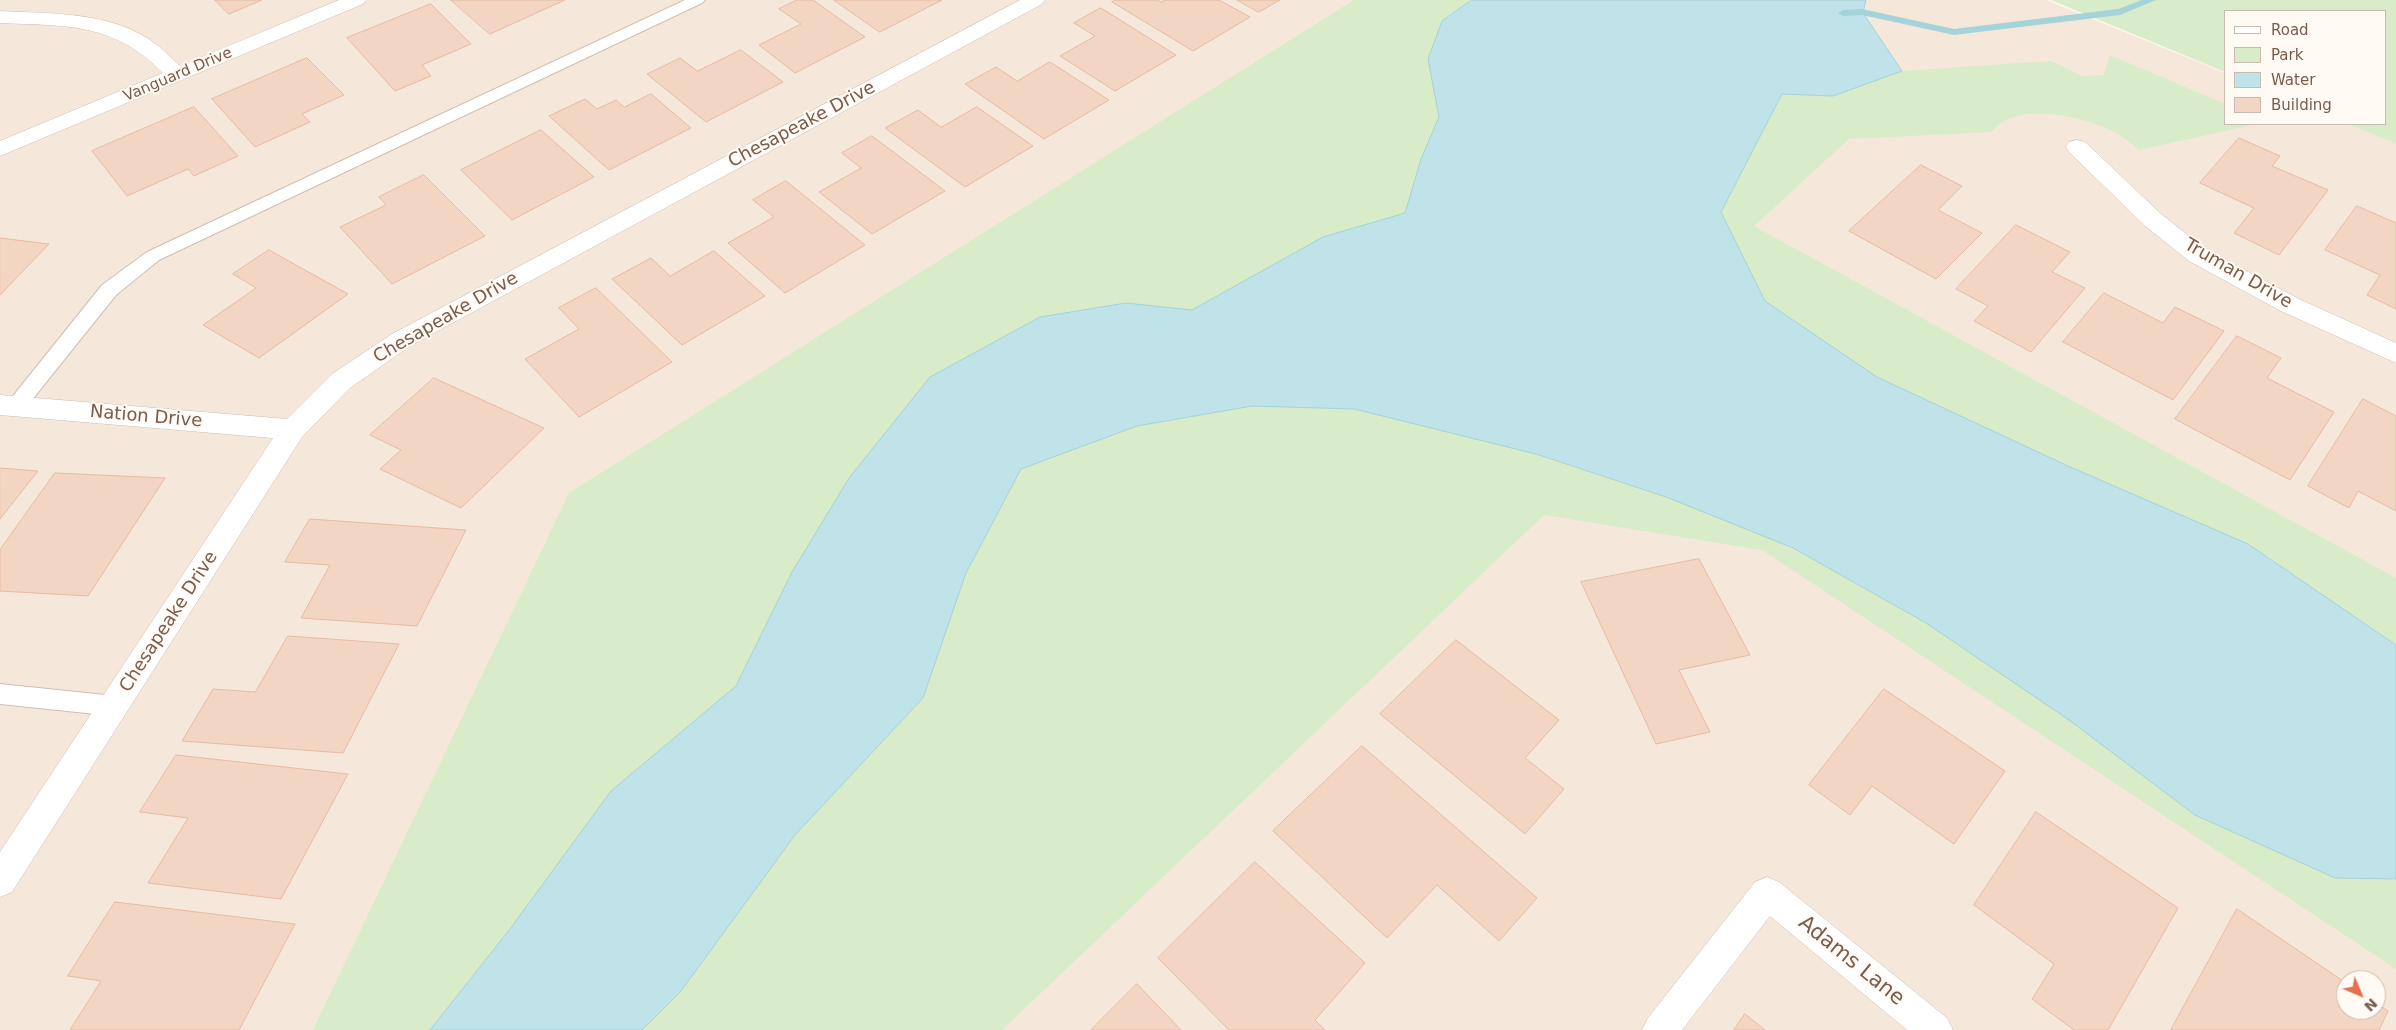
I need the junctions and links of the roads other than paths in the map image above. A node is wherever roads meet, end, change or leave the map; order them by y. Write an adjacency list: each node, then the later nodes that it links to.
1 (356, 0): 5 (street, Vanguard Drive)
2 (697, 0): 9 (lane)
3 (1035, 0): 10 (street, Chesapeake Drive)
4 (0, 17): 5 (street)
5 (177, 75): 7 (street, Vanguard Drive)
6 (2077, 147): 8 (street, Truman Drive)
7 (0, 148)
8 (2396, 354)
9 (8, 405): 10 (street, Nation Drive)
10 (293, 430): 12 (street, Chesapeake Drive)
11 (0, 694): 12 (lane)
12 (115, 706): 13 (street, Chesapeake Drive)
13 (0, 882)
14 (1660, 1030): 15 (street, Adams Lane)
15 (1935, 1030)

